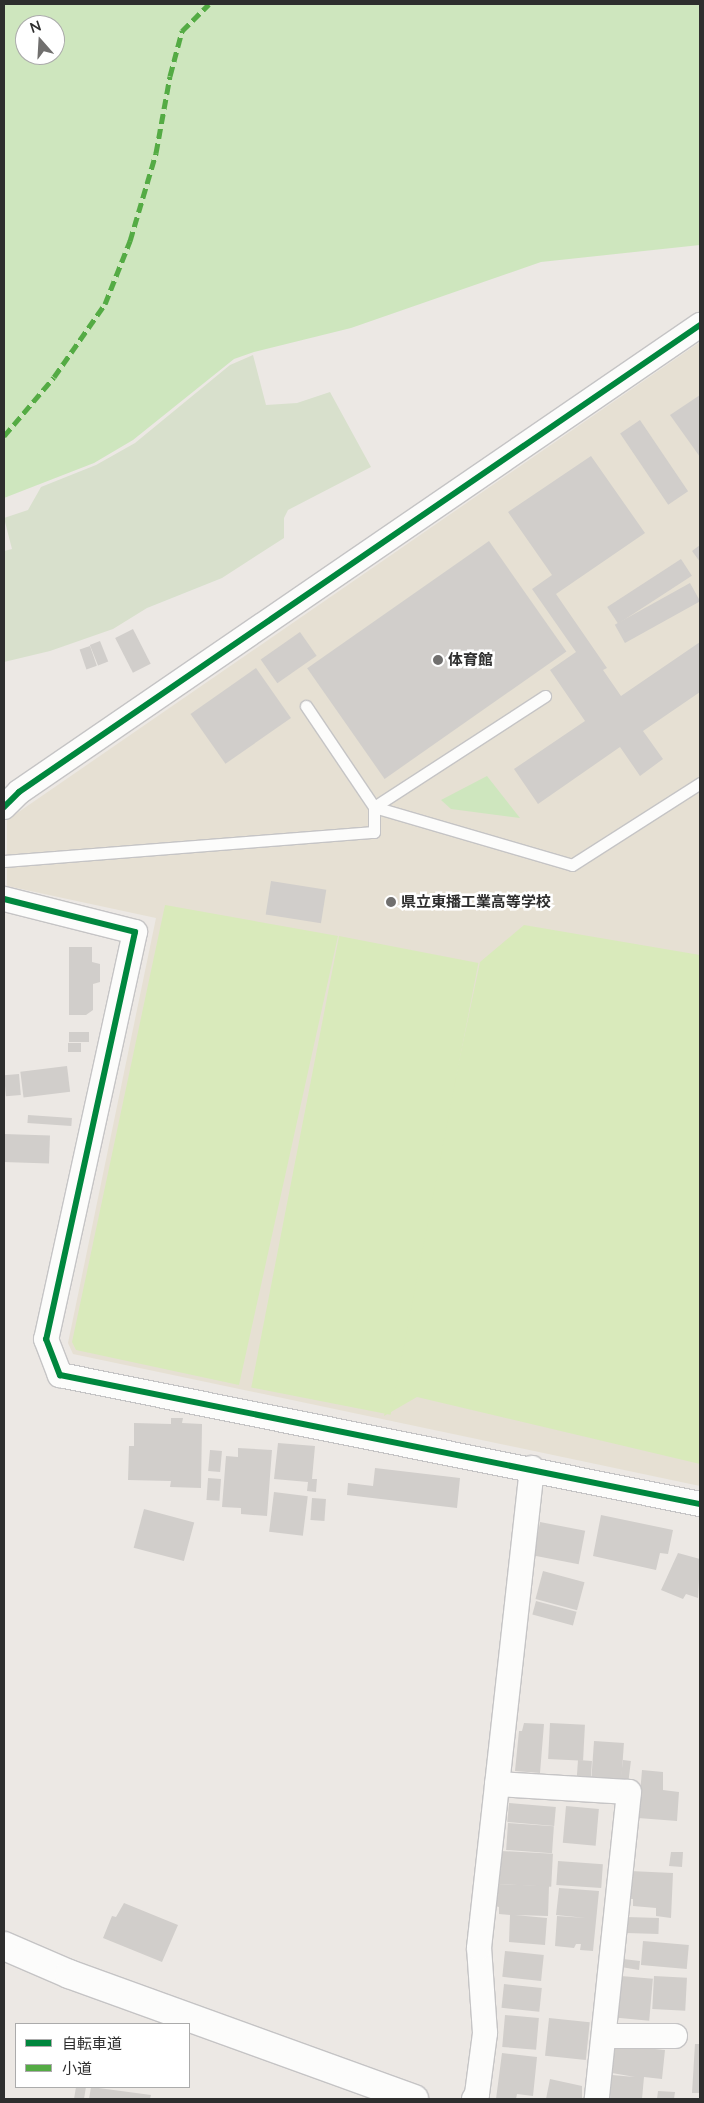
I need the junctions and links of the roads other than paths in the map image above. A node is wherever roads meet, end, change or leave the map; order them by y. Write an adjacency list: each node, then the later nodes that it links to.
1 (700, 326): 5 (street)
2 (545, 696): 6 (lane)
3 (306, 706): 6 (lane)
4 (700, 783): 6 (lane)
5 (4, 807)
6 (374, 807): 7 (lane)
7 (4, 862)
8 (4, 899): 9 (street)
9 (532, 1468): 10 (street); 11 (street)
10 (700, 1504)
11 (497, 1784): 13 (street); 16 (street)
12 (4, 1946): 15 (street)
13 (604, 2036): 14 (street); 17 (street)
14 (675, 2036)
15 (414, 2099)
16 (474, 2099)
17 (597, 2099)

